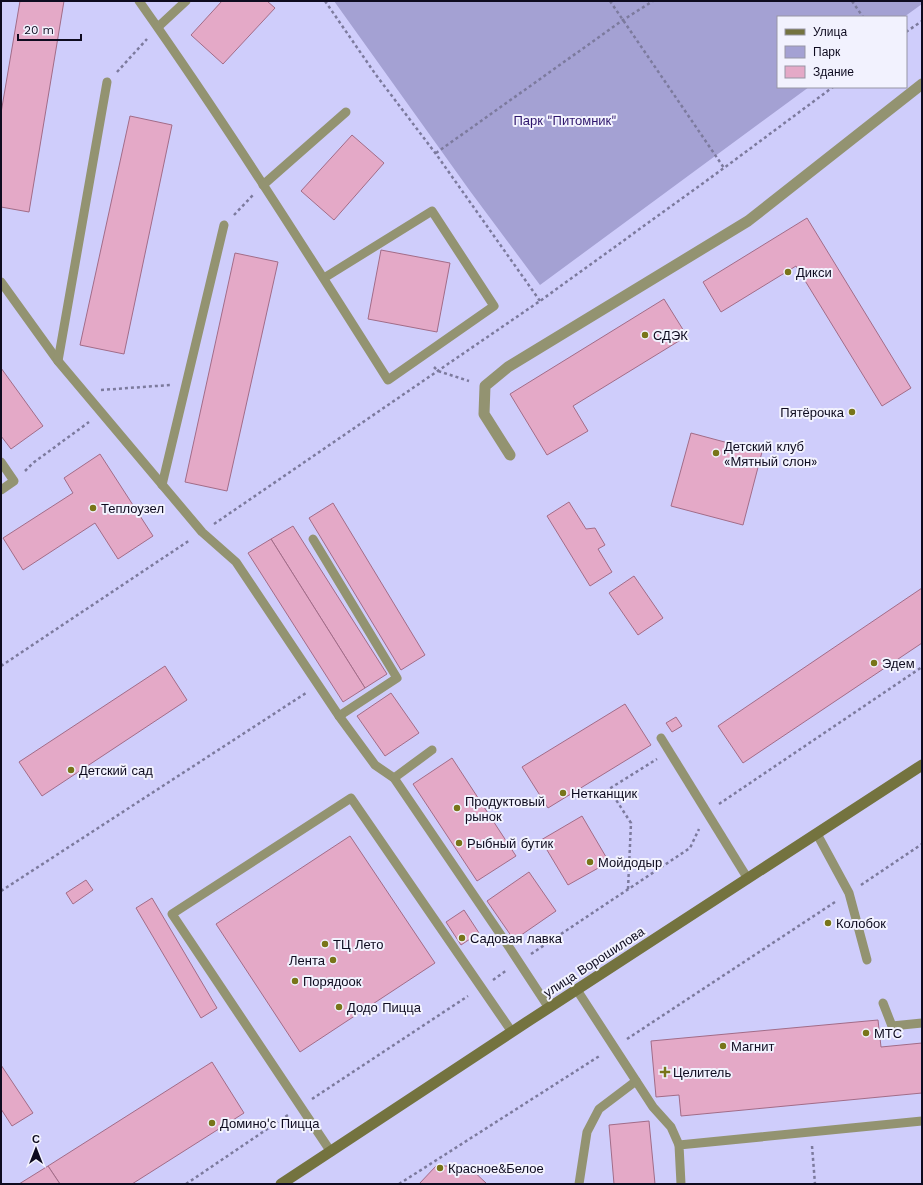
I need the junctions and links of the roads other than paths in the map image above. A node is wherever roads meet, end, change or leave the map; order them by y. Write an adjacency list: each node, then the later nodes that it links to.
1 (139, 1): 3 (lane)
2 (186, 1): 3 (lane)
3 (158, 28): 7 (lane)
4 (107, 82): 11 (lane)
5 (922, 84): 12 (street)
6 (346, 112): 7 (lane)
7 (263, 185): 9 (lane)
8 (224, 226): 14 (lane)
9 (324, 278): 9 (lane)
10 (1, 282): 11 (lane)
11 (58, 361): 14 (lane)
12 (510, 455)
13 (1, 462): 15 (lane)
14 (162, 485): 17 (lane)
15 (1, 490)
16 (313, 539): 17 (lane)
17 (339, 716): 21 (lane)
18 (661, 738): 23 (lane)
19 (432, 750): 21 (lane)
20 (922, 765): 22 (main road, улица Ворошилова)
21 (394, 778): 27 (lane)
22 (817, 834): 23 (main road, улица Ворошилова); 24 (lane)
23 (748, 879): 25 (main road, улица Ворошилова)
24 (867, 960)
25 (577, 990): 27 (main road, улица Ворошилова); 30 (lane)
26 (882, 1003): 28 (lane)
27 (549, 1008): 29 (main road, улица Ворошилова)
28 (922, 1023)
29 (512, 1032): 33 (main road, улица Ворошилова); 33 (lane)
30 (636, 1081): 32 (lane); 35 (lane)
31 (922, 1121): 32 (lane)
32 (679, 1145): 36 (lane)
33 (331, 1152): 34 (main road, улица Ворошилова)
34 (281, 1184)
35 (579, 1184)
36 (681, 1184)

